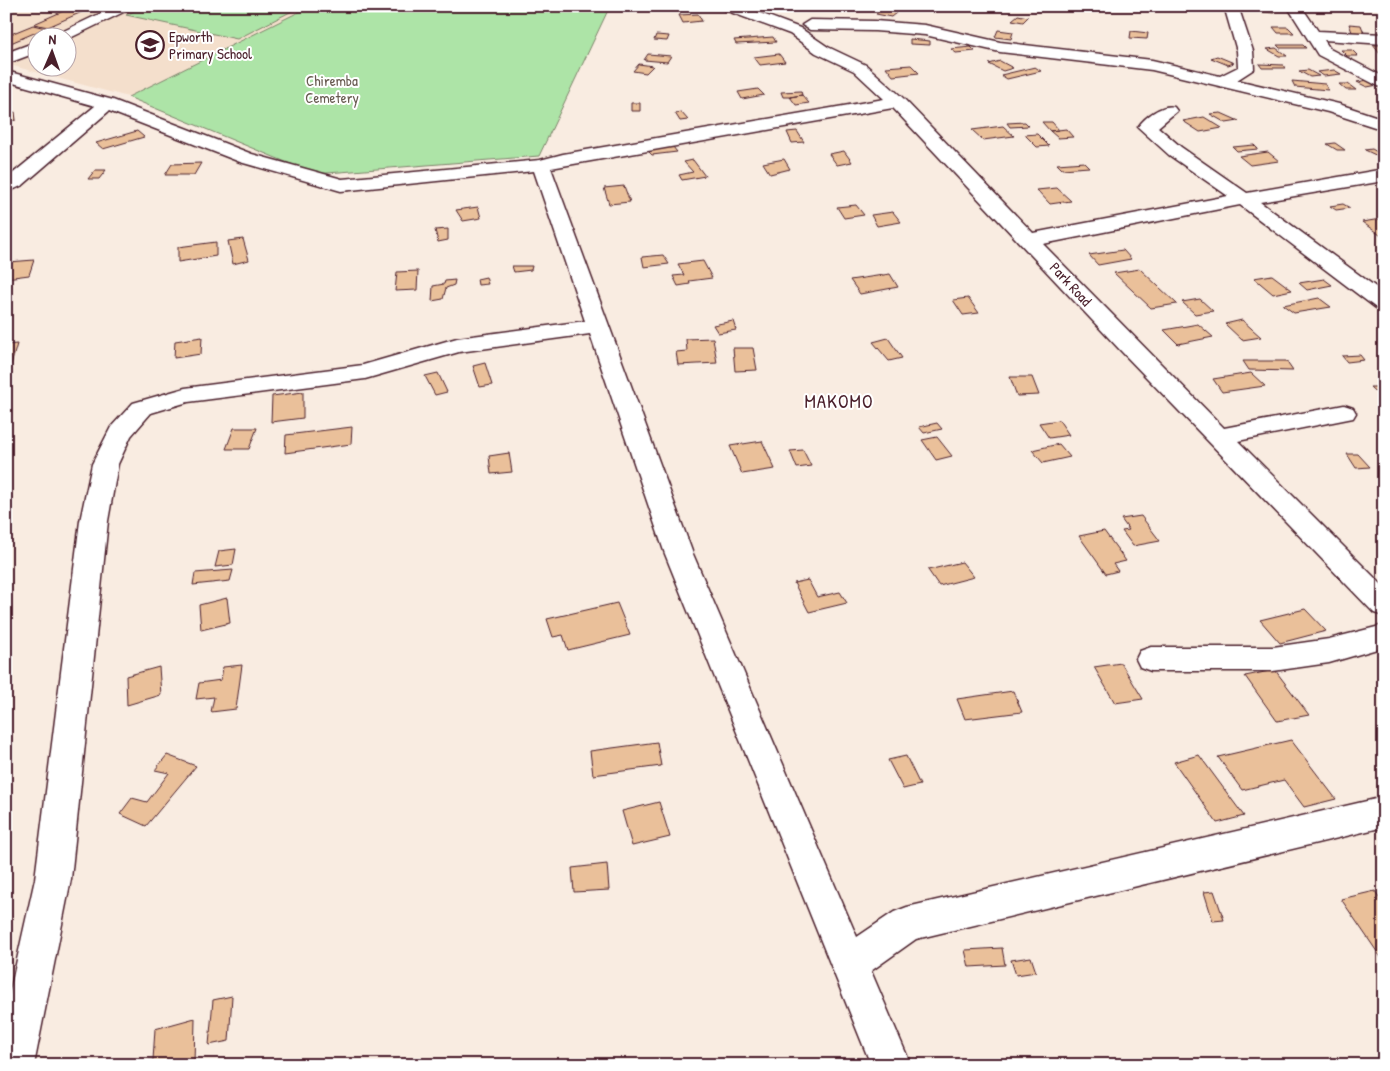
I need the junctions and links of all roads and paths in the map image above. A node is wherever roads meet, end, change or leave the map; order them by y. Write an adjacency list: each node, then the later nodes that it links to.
1 (129, 6): 6 (street)
2 (727, 6): 7 (street, Park Road)
3 (1230, 6): 13 (street)
4 (1294, 6): 8 (street)
5 (826, 11): 7 (street)
6 (78, 28)
7 (803, 28): 13 (street); 15 (street, Park Road)
8 (1311, 35): 9 (street); 14 (street)
9 (1384, 39)
10 (28, 50): 11 (street)
11 (6, 59)
12 (6, 76): 16 (street)
13 (1222, 82): 18 (street)
14 (1384, 84)
15 (897, 102): 19 (street); 23 (street, Park Road)
16 (107, 104): 19 (street); 21 (street)
17 (1168, 111): 22 (street)
18 (1384, 125)
19 (541, 165): 25 (street)
20 (1384, 175): 22 (street)
21 (6, 186)
22 (1244, 199): 23 (street); 24 (street)
23 (1030, 240): 27 (street, Park Road)
24 (1384, 303)
25 (596, 326): 32 (street); 33 (street)
26 (1344, 413): 27 (street)
27 (1220, 437): 28 (street, Park Road)
28 (1384, 605)
29 (1384, 636): 30 (street)
30 (1151, 659)
31 (1384, 812): 32 (street)
32 (849, 964): 34 (street)
33 (14, 1065)
34 (891, 1065)

